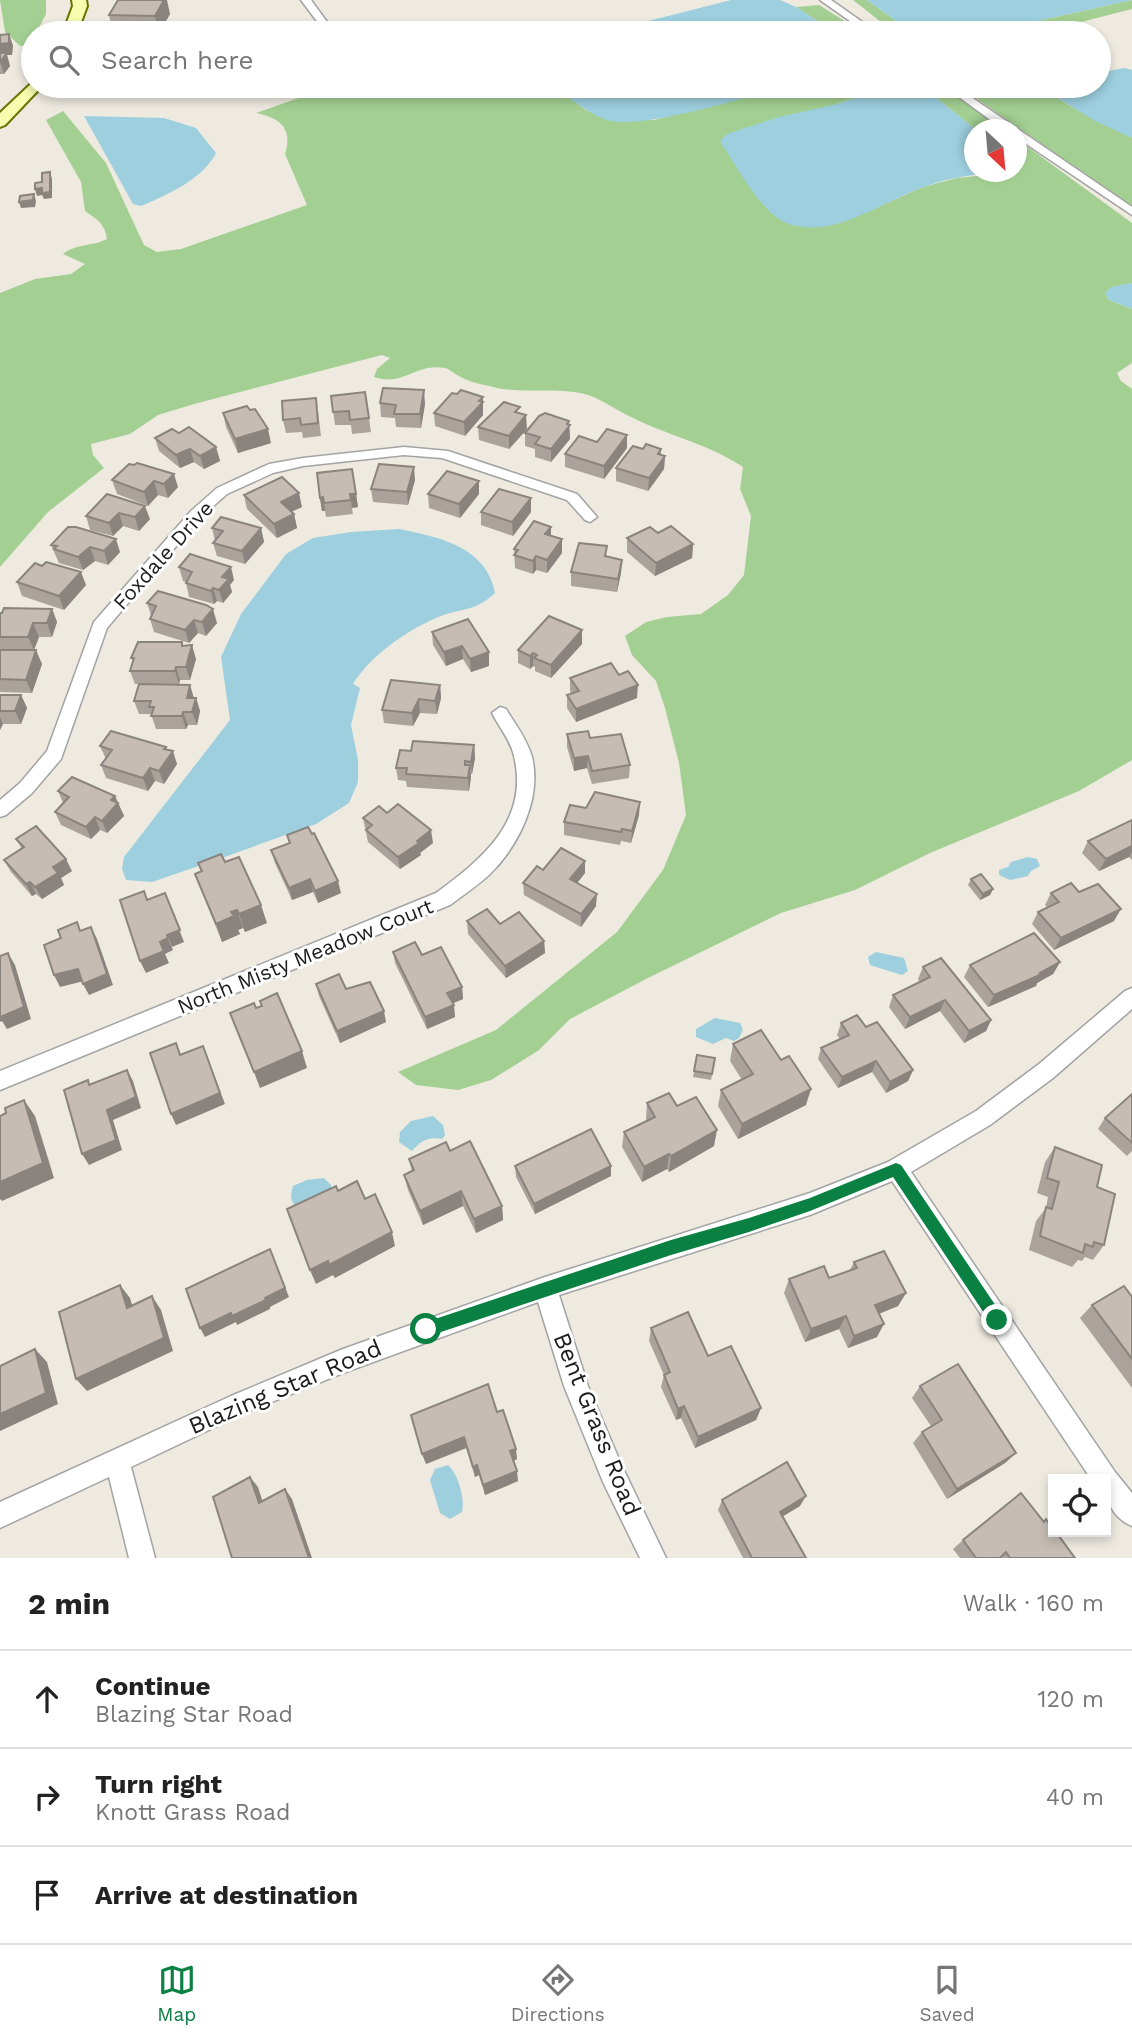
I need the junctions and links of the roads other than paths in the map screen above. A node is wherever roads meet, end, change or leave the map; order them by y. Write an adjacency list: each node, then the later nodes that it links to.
1 (79, 0): 4 (main road)
2 (306, 0): 5 (street)
3 (825, 0): 6 (street)
4 (74, 21)
5 (322, 21)
6 (856, 21)
7 (23, 98): 10 (main road)
8 (966, 98): 9 (street)
9 (996, 119)
10 (0, 122)
11 (1027, 139): 12 (street)
12 (1132, 212)
13 (590, 517): 15 (street, Foxdale Drive)
14 (500, 713): 17 (street, North Misty Meadow Court)
15 (0, 810)
16 (1132, 997): 18 (street, Blazing Star Road)
17 (0, 1081)
18 (896, 1169): 19 (street, Blazing Star Road); 21 (street)
19 (545, 1288): 20 (street, Blazing Star Road); 26 (street, Bent Grass Road)
20 (117, 1460): 24 (street, Blazing Star Road); 25 (street)
21 (1101, 1474)
22 (1111, 1487): 23 (street)
23 (1132, 1513)
24 (0, 1516)
25 (142, 1558)
26 (653, 1558)

